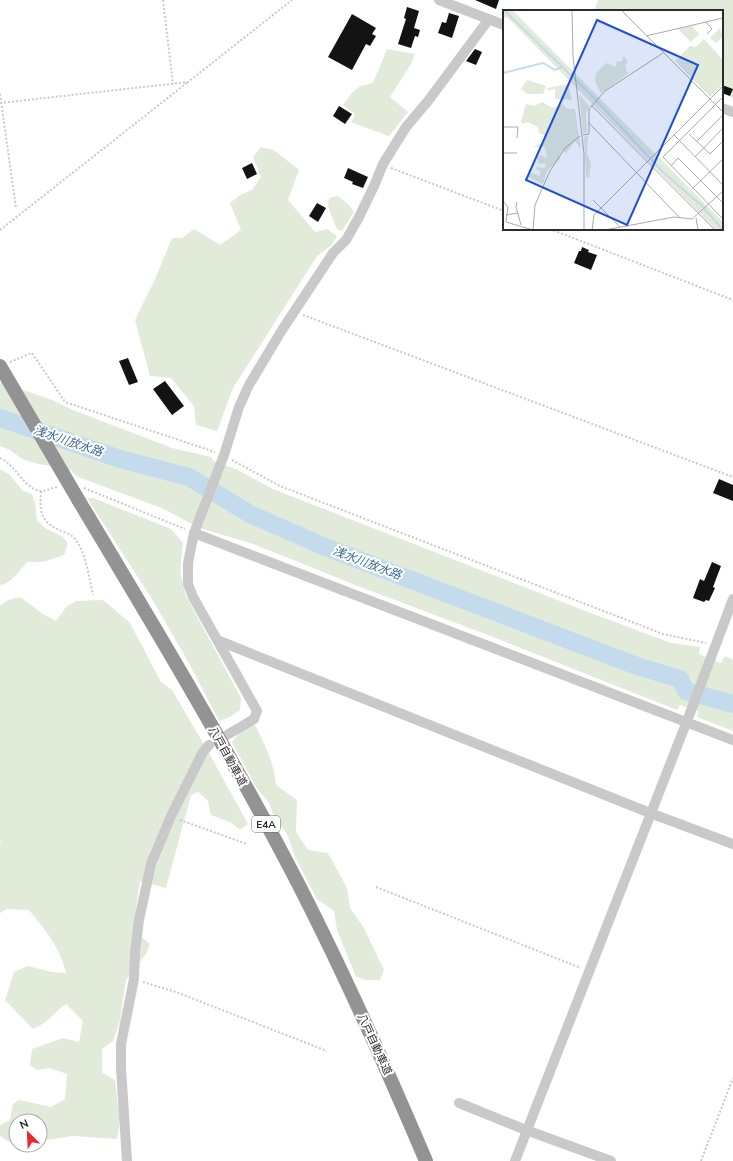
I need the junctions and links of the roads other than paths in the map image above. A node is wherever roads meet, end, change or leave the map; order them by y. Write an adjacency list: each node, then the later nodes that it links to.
1 (439, 0): 2 (street)
2 (489, 19): 3 (street); 9 (street)
3 (503, 25)
4 (723, 108): 5 (street)
5 (733, 112)
6 (3, 364): 8 (highway, 八戸自動車道 / E4A, bridge)
7 (0, 380): 8 (highway, 八戸自動車道 / E4A)
8 (76, 503): 21 (highway, 八戸自動車道 / E4A); 22 (highway, 八戸自動車道 / E4A)
9 (194, 533): 11 (street); 12 (street)
10 (733, 599): 12 (street)
11 (217, 640): 13 (street); 16 (street)
12 (687, 721): 14 (street); 16 (street)
13 (227, 735)
14 (733, 740)
15 (209, 745): 20 (street)
16 (650, 813): 17 (street); 19 (street)
17 (733, 844)
18 (459, 1103): 19 (street)
19 (526, 1130): 23 (street); 24 (street)
20 (127, 1161)
21 (419, 1161)
22 (426, 1161)
23 (515, 1161)
24 (611, 1161)

